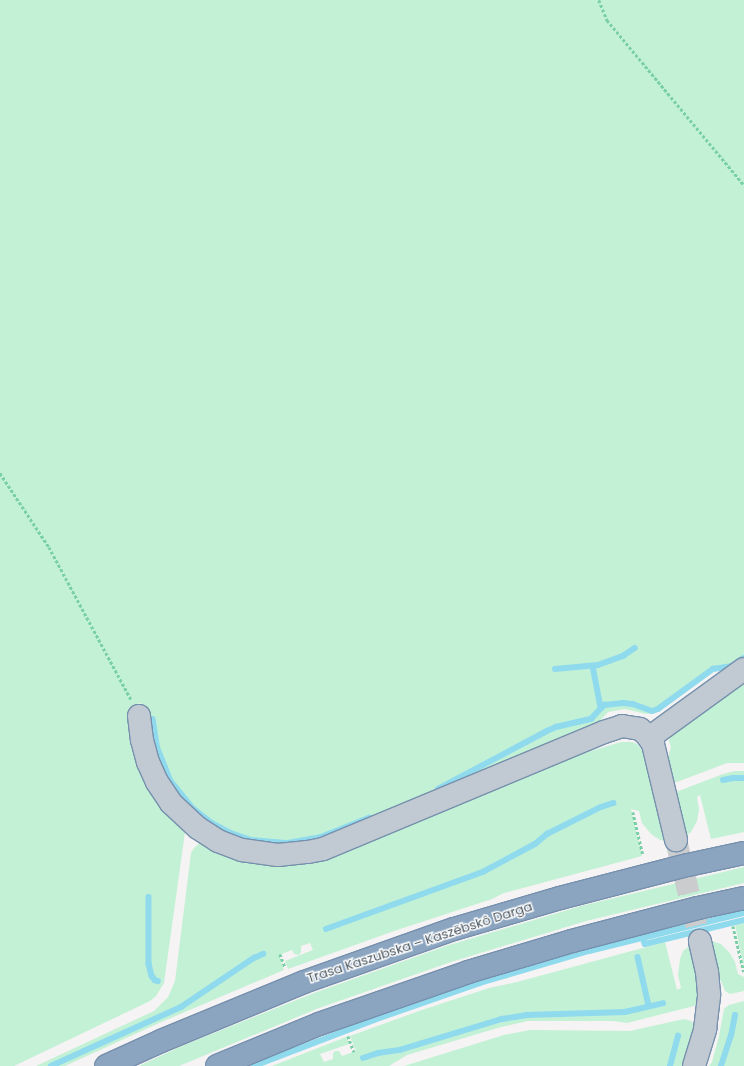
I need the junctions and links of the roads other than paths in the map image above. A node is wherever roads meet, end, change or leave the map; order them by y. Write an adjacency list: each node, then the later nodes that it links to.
1 (744, 669): 3 (lane)
2 (139, 716): 3 (lane)
3 (649, 738): 4 (lane)
4 (676, 840)
5 (744, 853): 8 (highway, Trasa Kaszubska – Kaszëbskô Darga)
6 (744, 898): 9 (highway)
7 (700, 941): 10 (lane)
8 (106, 1066)
9 (217, 1066)
10 (694, 1066)

